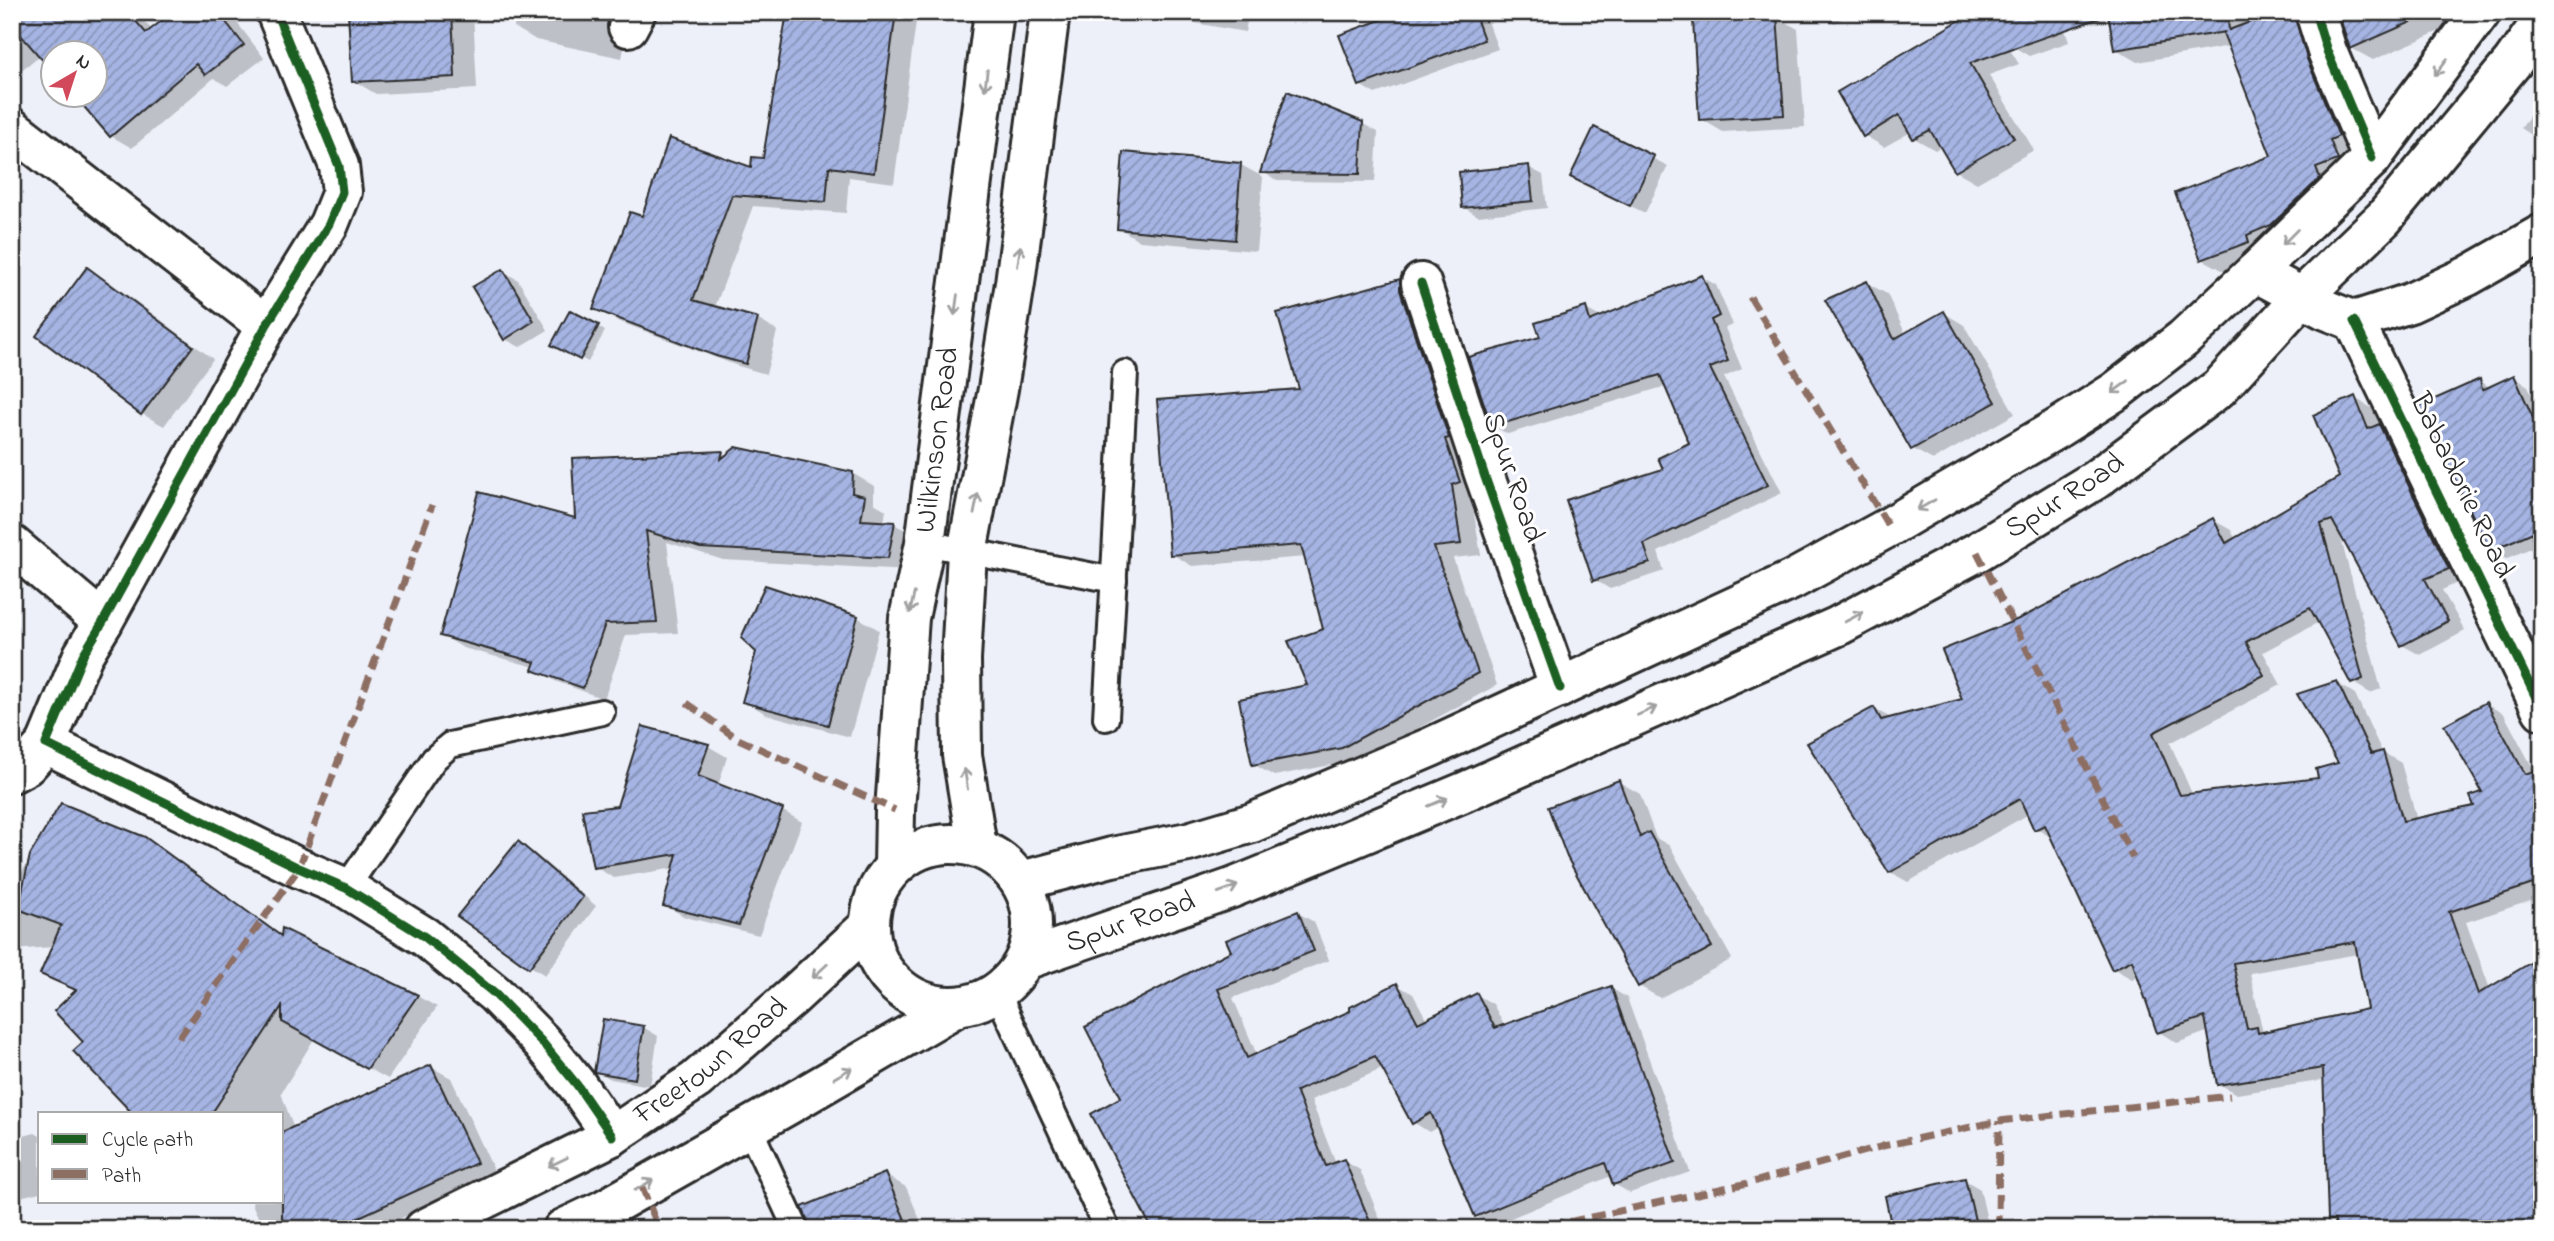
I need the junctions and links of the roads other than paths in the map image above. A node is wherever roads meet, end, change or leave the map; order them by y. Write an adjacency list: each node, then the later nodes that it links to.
1 (276, 12): 14 (main road)
2 (994, 12): 16 (main road, Wilkinson Road, one-way to 16)
3 (1051, 12): 18 (main road, Wilkinson Road, one-way to 3)
4 (2315, 12): 8 (main road)
5 (2481, 12): 8 (main road, Spur Road, one-way to 8)
6 (2542, 22): 12 (main road, Spur Road)
7 (12, 128): 14 (main road)
8 (2372, 158): 10 (main road, Spur Road, one-way to 10)
9 (2542, 234): 13 (main road)
10 (2256, 272): 12 (main road); 21 (main road, Spur Road, one-way to 21)
11 (1421, 283): 21 (main road, Spur Road)
12 (2302, 297): 13 (main road); 32 (main road, Spur Road, one-way to 12)
13 (2354, 321): 22 (main road, Babadorie Road)
14 (266, 326): 20 (main road)
15 (1125, 373): 19 (lane)
16 (925, 543): 18 (lane); 28 (main road, Wilkinson Road, one-way to 28)
17 (12, 545): 20 (main road)
18 (967, 552): 19 (lane); 27 (main road, Wilkinson Road, one-way to 18)
19 (1114, 580): 24 (lane)
20 (103, 622): 25 (main road)
21 (1560, 688): 29 (main road, Spur Road)
22 (2542, 710)
23 (602, 712): 30 (lane)
24 (1106, 718)
25 (46, 744): 26 (main road); 30 (main road)
26 (12, 773)
27 (977, 846): 28 (main road); 29 (main road)
28 (894, 867): 31 (main road)
29 (1021, 881): 32 (main road)
30 (346, 888): 36 (main road)
31 (870, 925): 34 (main road); 36 (main road, Freetown Road, one-way to 36)
32 (1025, 960): 33 (main road)
33 (997, 992): 34 (main road); 40 (lane)
34 (958, 1006): 35 (main road, Freetown Road, one-way to 34)
35 (749, 1127): 38 (main road, Freetown Road, one-way to 35); 39 (lane)
36 (612, 1136): 37 (main road, Freetown Road, one-way to 37)
37 (424, 1229)
38 (563, 1229)
39 (796, 1229)
40 (1107, 1229)

